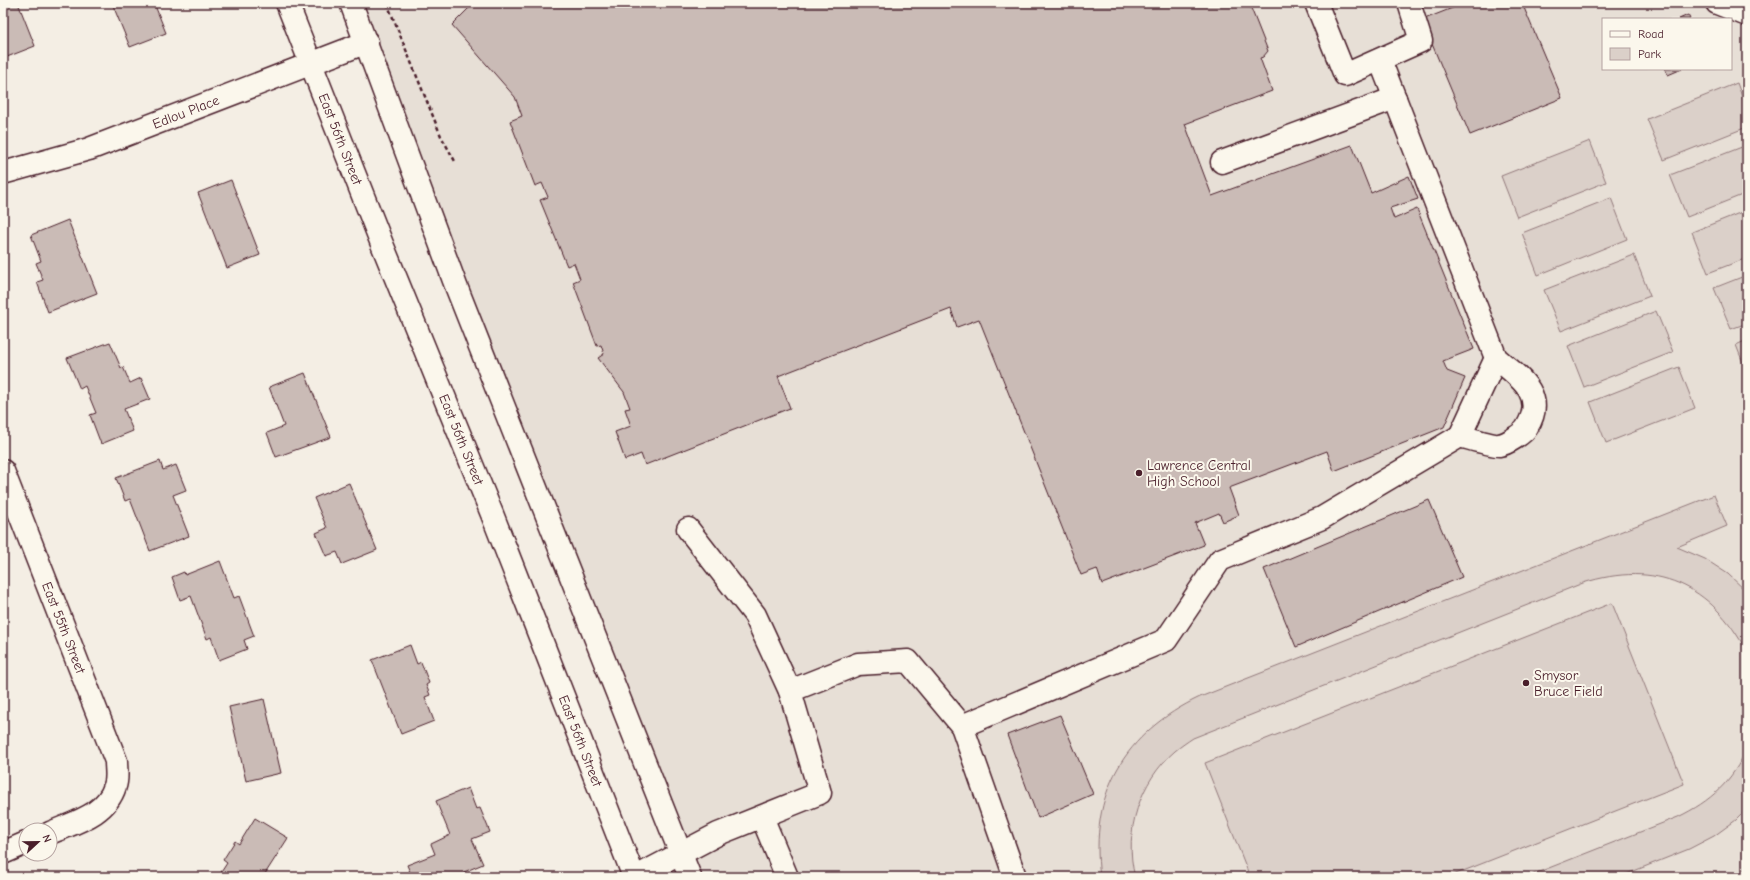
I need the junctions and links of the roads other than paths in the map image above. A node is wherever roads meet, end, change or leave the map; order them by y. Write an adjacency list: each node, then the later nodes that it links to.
1 (287, 3): 9 (main road, East 56th Street)
2 (351, 3): 7 (main road)
3 (1316, 3): 8 (main road)
4 (1409, 3): 8 (main road)
5 (1717, 3): 6 (main road)
6 (1747, 15)
7 (367, 42): 9 (main road, Edlou Place); 23 (main road)
8 (1380, 60): 10 (main road)
9 (311, 63): 12 (main road, Edlou Place); 24 (main road, East 56th Street)
10 (1394, 98): 11 (main road); 13 (main road)
11 (1222, 162)
12 (3, 173)
13 (1496, 358): 14 (main road); 14 (main road)
14 (1460, 436): 18 (main road)
15 (3, 471): 20 (main road, East 55th Street)
16 (688, 529): 17 (main road)
17 (790, 691): 18 (main road); 19 (main road)
18 (962, 726): 27 (main road)
19 (762, 817): 23 (main road); 26 (main road)
20 (58, 829)
21 (18, 846): 22 (main road)
22 (3, 853)
23 (682, 854): 24 (main road); 25 (main road)
24 (635, 877)
25 (690, 877)
26 (787, 877)
27 (1016, 877)

